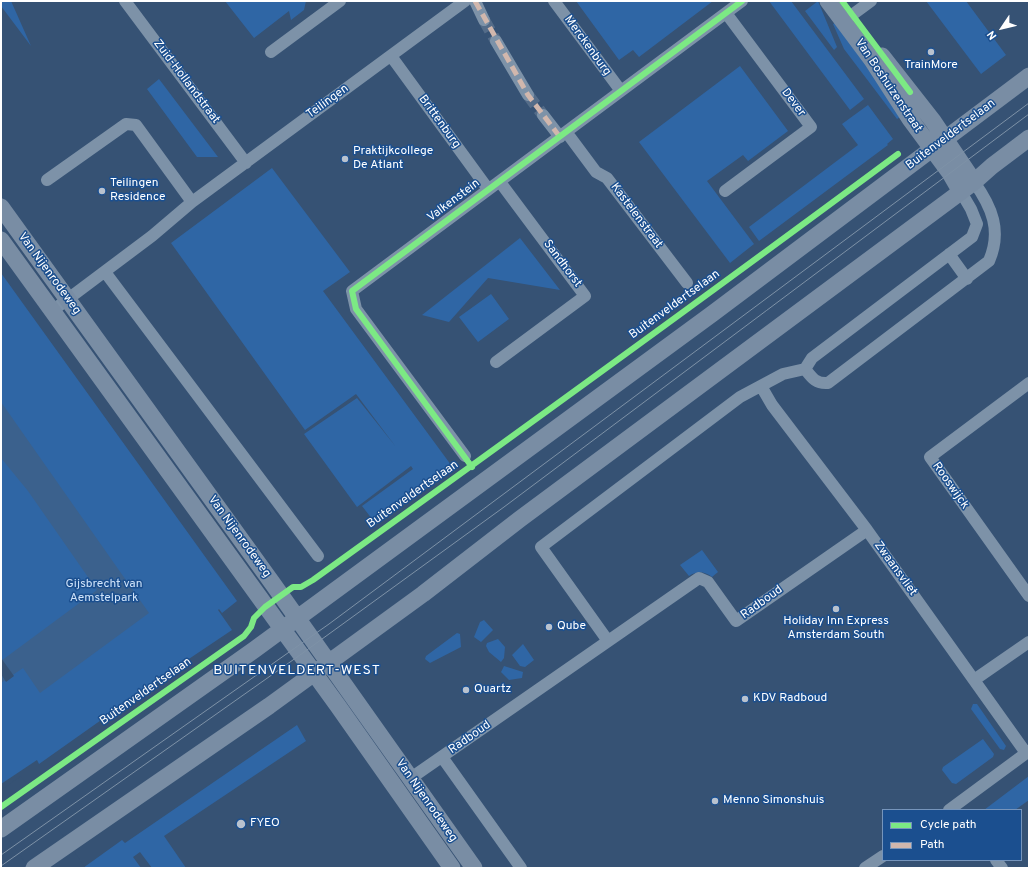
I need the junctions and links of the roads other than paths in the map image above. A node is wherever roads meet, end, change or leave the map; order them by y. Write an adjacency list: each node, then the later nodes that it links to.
1 (126, 1): 22 (street, Zuid-Hollandstraat)
2 (340, 1): 13 (street)
3 (465, 1): 14 (street, Teilingen)
4 (474, 1): 11 (street)
5 (554, 1): 16 (street, Merckenburg)
6 (742, 1): 10 (street, Valkenstein)
7 (828, 1): 9 (main road, Van Boshuizenstraat)
8 (871, 1): 9 (street)
9 (846, 12): 21 (main road, Van Boshuizenstraat)
10 (726, 13): 16 (street, Valkenstein); 27 (street, Dever)
11 (484, 20)
12 (496, 41): 17 (street)
13 (271, 52)
14 (391, 56): 22 (street, Teilingen); 26 (street, Brittenburg)
15 (1029, 76): 21 (main road, Buitenveldertselaan)
16 (621, 91): 19 (street, Valkenstein)
17 (528, 96)
18 (543, 115): 19 (street, Kastelenstraat)
19 (564, 135): 24 (street, Valkenstein); 35 (street, Kastelenstraat)
20 (1029, 138): 25 (main road)
21 (939, 144): 25 (main road, Van Boshuizenstraat); 28 (main road, Van Boshuizenstraat); 46 (main road, Buitenveldertselaan)
22 (246, 163): 29 (street, Teilingen)
23 (47, 180): 29 (street)
24 (500, 182): 26 (street, Valkenstein); 38 (street, Sandhorst)
25 (974, 182): 28 (main road); 34 (street)
26 (488, 189): 42 (street, Valkenstein)
27 (725, 191)
28 (961, 192): 32 (street); 50 (main road)
29 (192, 202): 33 (street, Teilingen)
30 (1, 207): 36 (main road, Van Nijenrodeweg)
31 (1, 240): 37 (main road, Van Nijenrodeweg)
32 (949, 254): 34 (street); 39 (street)
33 (105, 272): 36 (street, Teilingen); 44 (street)
34 (967, 279): 39 (street)
35 (687, 283)
36 (67, 300): 37 (street, Teilingen); 46 (main road, Van Nijenrodeweg)
37 (52, 311): 47 (main road, Van Nijenrodeweg)
38 (496, 362)
39 (805, 369): 41 (street)
40 (1029, 383): 45 (street, Rooswijck)
41 (761, 386): 43 (street, Zwaansvliet); 48 (street)
42 (465, 456)
43 (867, 530): 48 (street, Radboud); 52 (street, Zwaansvliet)
44 (318, 556)
45 (1029, 596)
46 (297, 619): 47 (main road, Buitenveldertselaan); 50 (main road, Van Nijenrodeweg)
47 (282, 630): 51 (main road, Van Nijenrodeweg); 57 (main road, Buitenveldertselaan)
48 (608, 641): 54 (street, Radboud)
49 (1029, 642): 52 (street)
50 (328, 663): 51 (main road); 55 (main road, Van Nijenrodeweg)
51 (314, 673): 59 (main road); 60 (main road, Van Nijenrodeweg)
52 (974, 680): 53 (street, Zwaansvliet)
53 (1028, 752): 56 (street)
54 (442, 757): 55 (street, Radboud); 62 (street)
55 (411, 778): 61 (main road, Van Nijenrodeweg)
56 (955, 808)
57 (1, 829)
58 (882, 857): 63 (street)
59 (34, 868)
60 (452, 868)
61 (474, 868)
62 (521, 868)
63 (865, 868)

